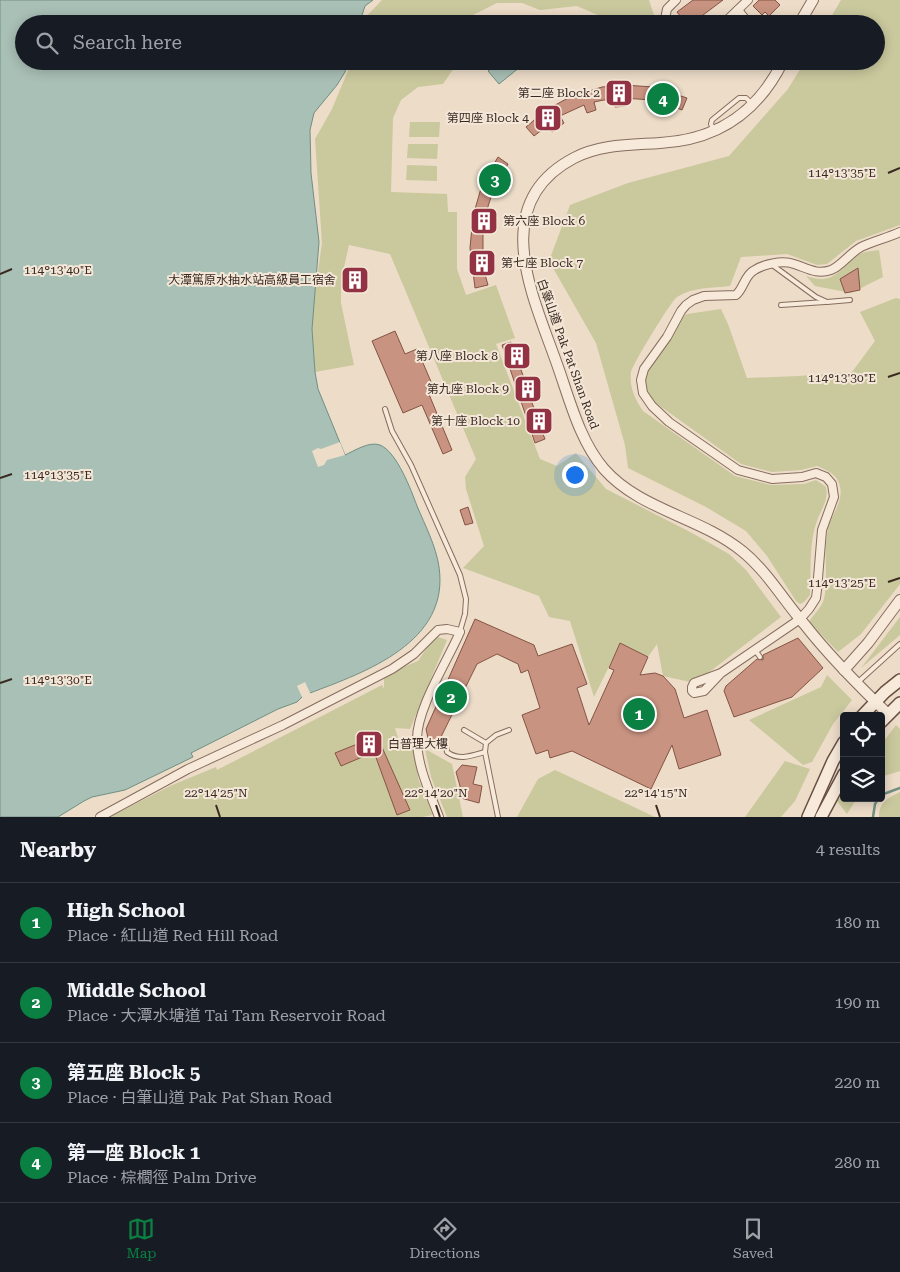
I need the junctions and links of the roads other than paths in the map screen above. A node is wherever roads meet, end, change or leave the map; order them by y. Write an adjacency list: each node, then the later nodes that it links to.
1 (676, 0): 5 (street)
2 (748, 0): 4 (street)
3 (813, 0): 8 (street)
4 (738, 10): 6 (street); 7 (street)
5 (666, 15)
6 (733, 15)
7 (742, 15)
8 (804, 15)
9 (778, 70): 10 (street, 白筆山道 Pak Pat Shan Road)
10 (753, 105): 11 (street, 白筆山道 Pak Pat Shan Road); 11 (lane)
11 (714, 132): 19 (street, 白筆山道 Pak Pat Shan Road)
12 (900, 232): 13 (street)
13 (771, 264): 15 (lane); 19 (street)
14 (850, 300): 15 (lane)
15 (827, 302): 16 (lane)
16 (781, 305)
17 (385, 409): 20 (lane)
18 (900, 600): 24 (street)
19 (800, 619): 22 (street); 24 (street, 白筆山道 Pak Pat Shan Road)
20 (460, 632): 40 (street); 41 (street)
21 (900, 644): 27 (lane)
22 (755, 650): 23 (lane); 25 (street)
23 (760, 657)
24 (844, 670): 27 (street, 白筆山道 Pak Pat Shan Road)
25 (721, 673)
26 (900, 680): 28 (main road)
27 (857, 683): 28 (street, 白筆山道 Pak Pat Shan Road)
28 (875, 702): 30 (main road); 31 (street, 白筆山道 Pak Pat Shan Road)
29 (900, 702): 32 (main road)
30 (866, 712)
31 (881, 712)
32 (885, 718)
33 (464, 730): 35 (lane)
34 (509, 730): 35 (lane)
35 (486, 743): 38 (lane)
36 (446, 746): 38 (lane)
37 (840, 749): 43 (main road)
38 (485, 752): 42 (lane)
39 (840, 781): 44 (main road)
40 (100, 817)
41 (439, 817)
42 (498, 817)
43 (808, 817)
44 (821, 817)

